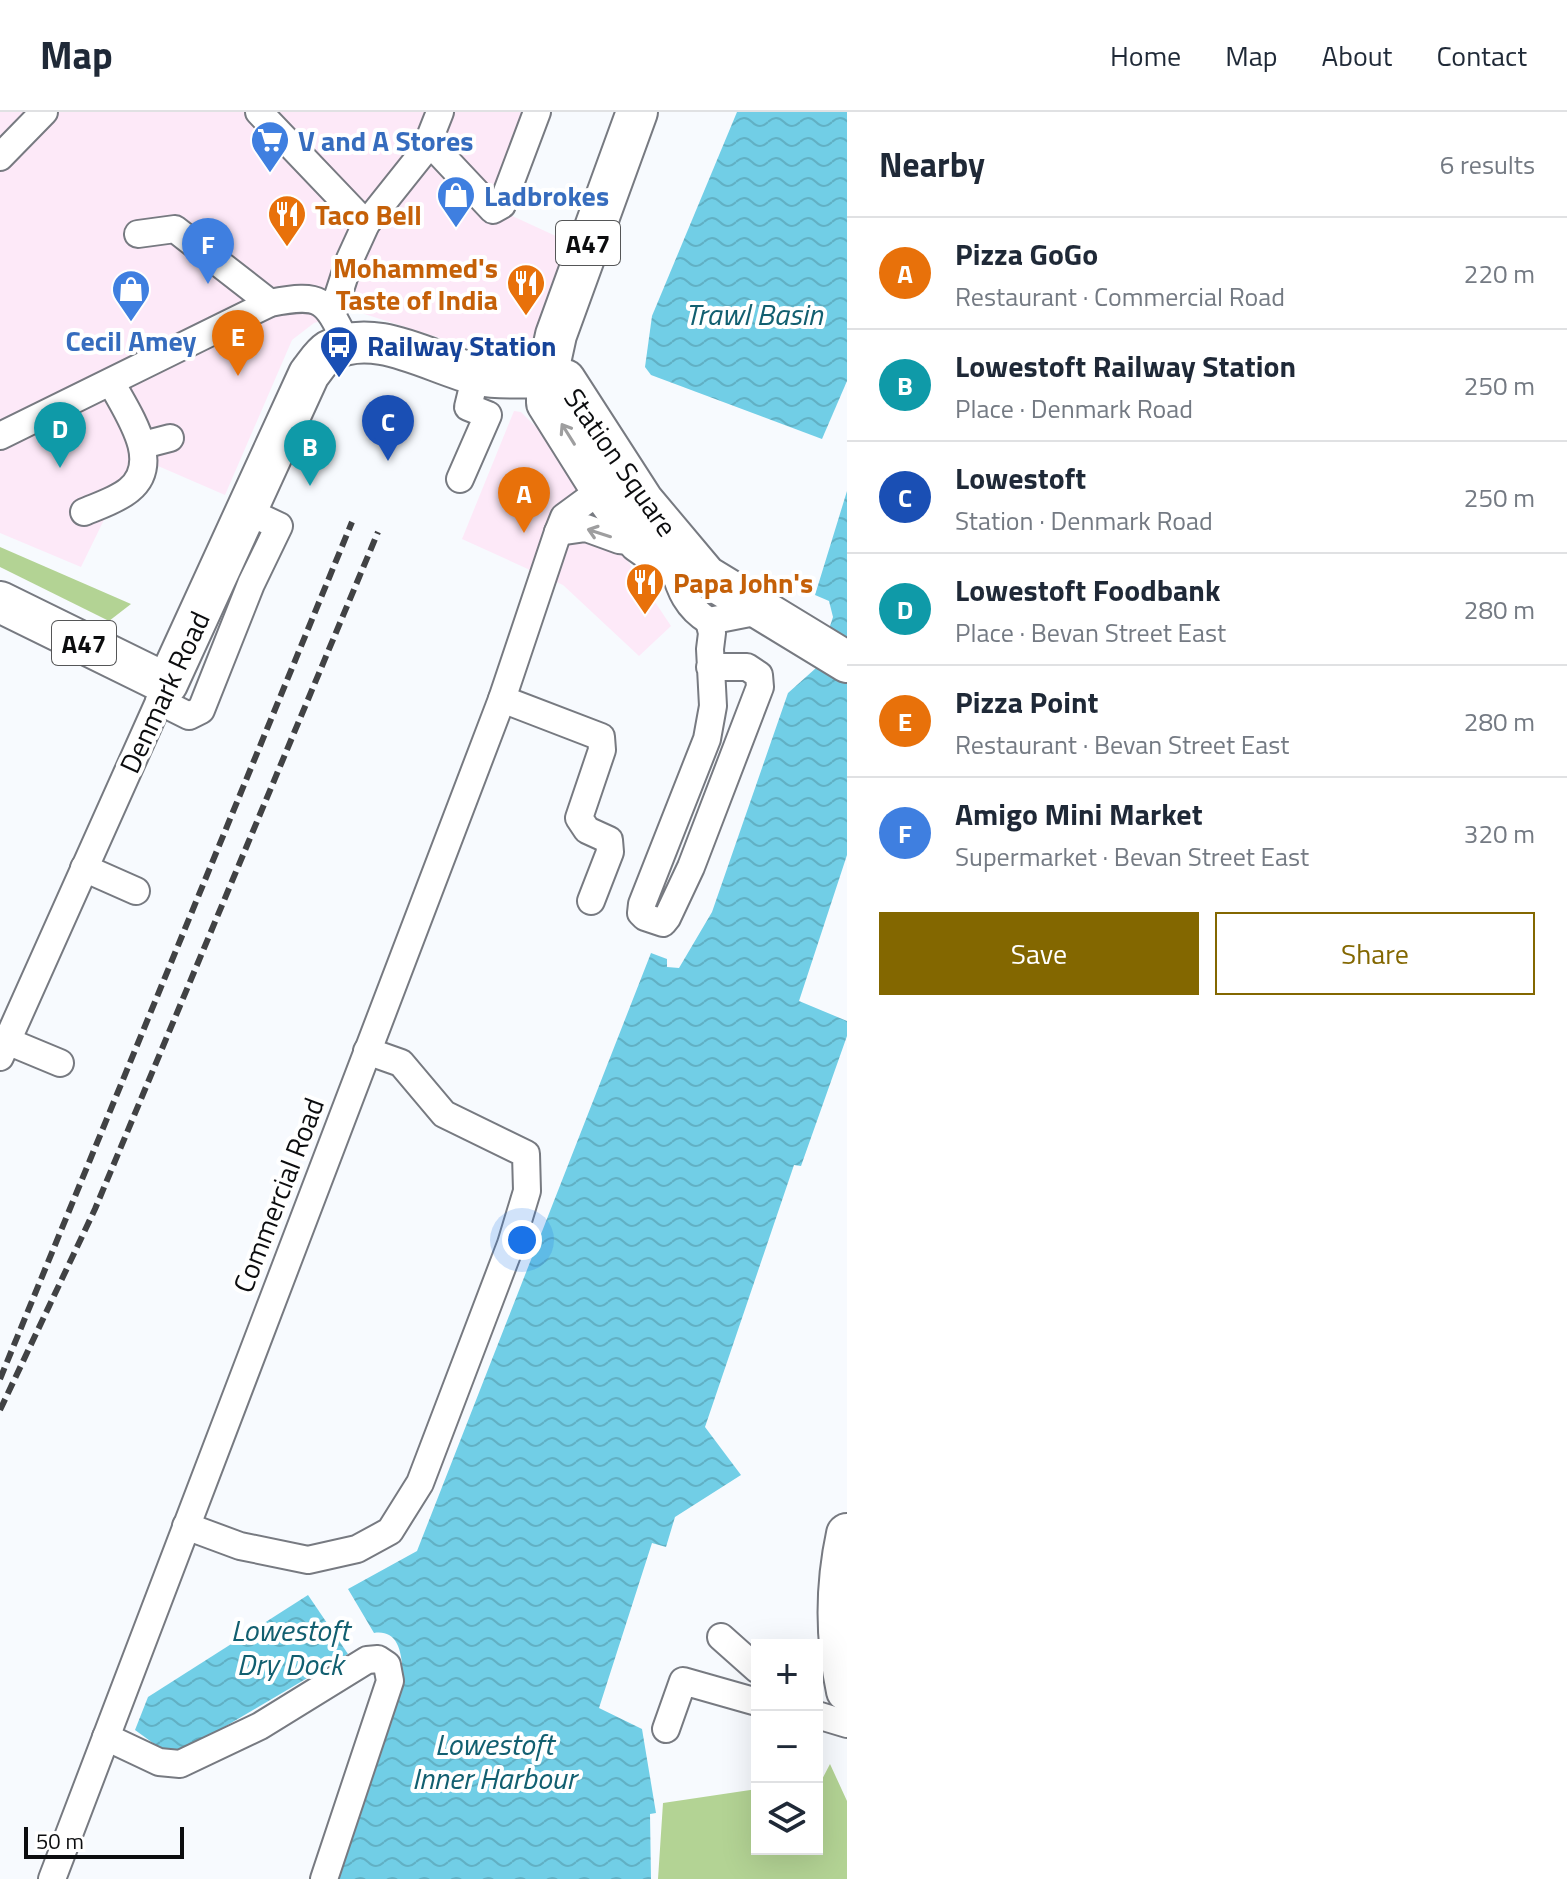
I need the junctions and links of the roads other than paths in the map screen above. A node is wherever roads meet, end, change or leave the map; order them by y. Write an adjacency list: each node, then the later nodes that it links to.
1 (259, 112): 7 (street)
2 (537, 112): 5 (street)
3 (637, 112): 13 (highway, A47)
4 (34, 115): 6 (street)
5 (431, 129): 7 (street)
6 (0, 157)
7 (366, 224): 10 (street)
8 (138, 234): 9 (street)
9 (270, 303): 10 (street); 14 (street)
10 (330, 308): 11 (street)
11 (347, 344): 12 (highway, Station Square); 29 (highway, Denmark Road)
12 (476, 374): 13 (highway, Station Square); 18 (street)
13 (547, 376): 19 (highway, Station Square)
14 (111, 382): 15 (street); 17 (street)
15 (0, 436)
16 (170, 438): 17 (street)
17 (143, 445): 20 (street)
18 (460, 479)
19 (613, 481): 21 (street, Commercial Road); 22 (highway, Station Square); 23 (highway, Station Square)
20 (84, 512)
21 (558, 532): 22 (street, one-way to 21); 30 (street, Commercial Road)
22 (639, 542): 23 (highway, Station Square)
23 (690, 571): 25 (highway); 26 (street, Station Square)
24 (0, 602): 29 (highway, A47)
25 (776, 620): 26 (street); 27 (highway)
26 (709, 621): 28 (street)
27 (847, 662)
28 (710, 667): 31 (street); 32 (street)
29 (163, 692): 33 (street, Denmark Road)
30 (502, 699): 35 (street); 37 (street, Commercial Road)
31 (707, 739): 32 (street); 32 (street)
32 (736, 749)
33 (84, 868): 34 (street); 36 (street, Denmark Road)
34 (136, 891)
35 (591, 901)
36 (4, 1049): 38 (street)
37 (367, 1051): 39 (street, Commercial Road); 39 (street)
38 (60, 1063)
39 (186, 1526): 48 (street, Commercial Road)
40 (847, 1534): 43 (highway)
41 (721, 1637): 42 (street)
42 (751, 1664)
43 (847, 1691)
44 (751, 1700): 47 (street)
45 (823, 1717): 46 (street)
46 (847, 1724)
47 (666, 1729)
48 (106, 1737): 49 (street, Commercial Road); 50 (street)
49 (52, 1879)
50 (324, 1879)

